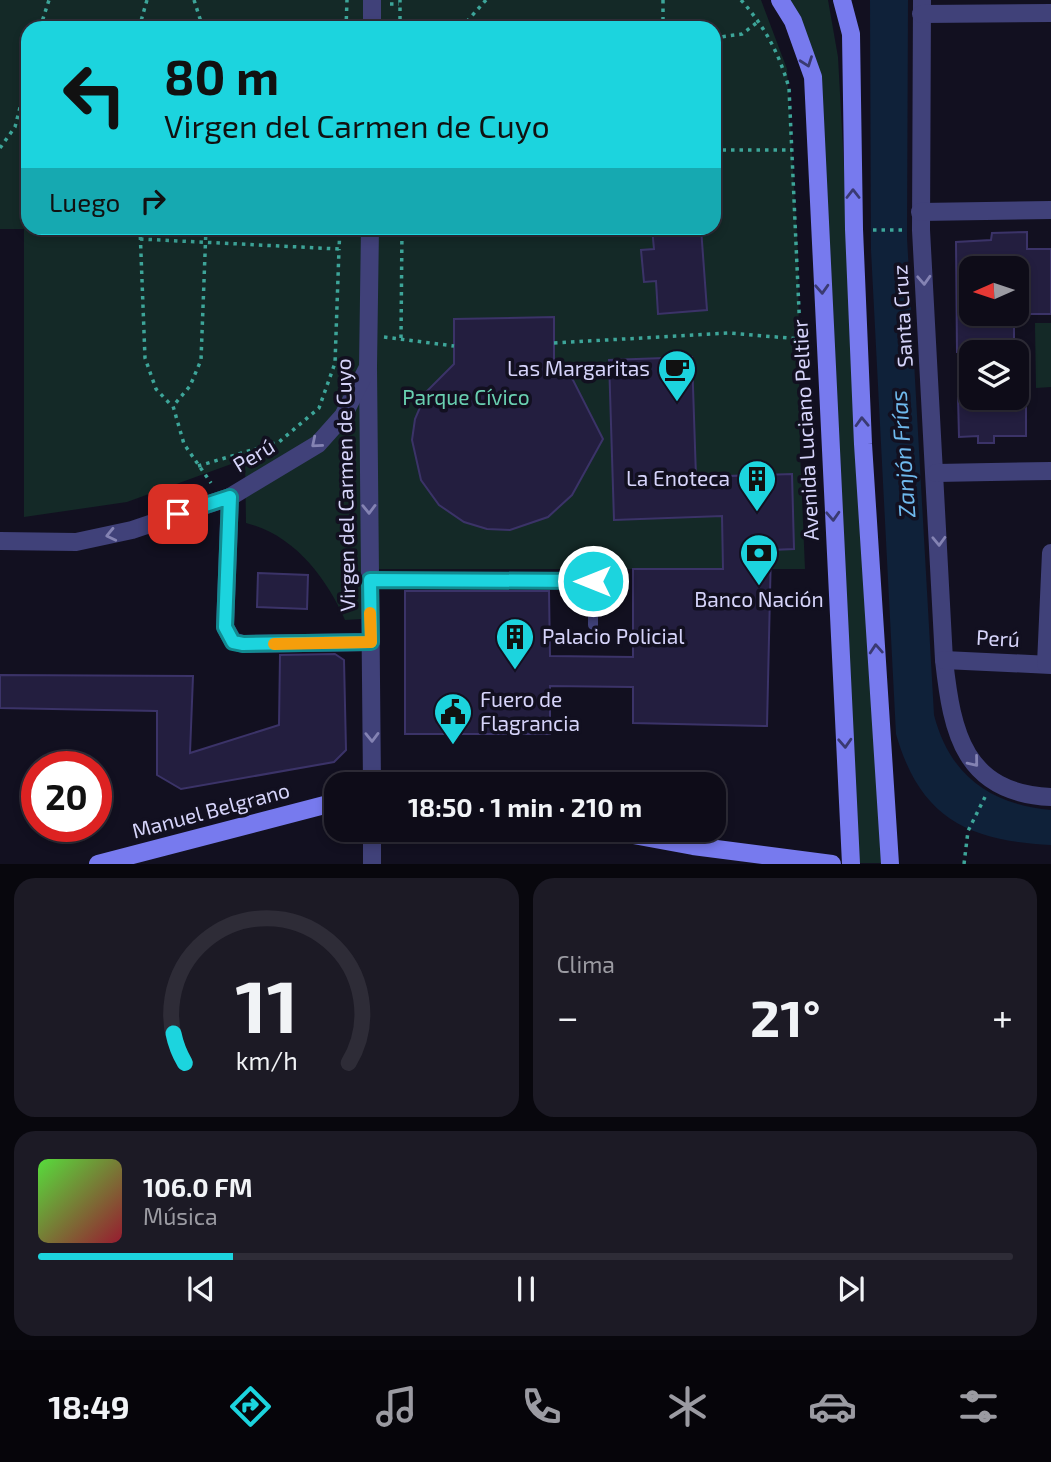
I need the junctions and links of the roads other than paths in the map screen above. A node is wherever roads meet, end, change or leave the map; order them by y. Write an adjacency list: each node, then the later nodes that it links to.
1 (373, 0): 6 (street)
2 (780, 0): 30 (main road, Avenida Luciano Peltier, one-way to 30)
3 (842, 0): 31 (main road, one-way to 3)
4 (921, 7): 5 (street); 8 (street, Santa Cruz)
5 (1051, 13)
6 (372, 21)
7 (1051, 210): 8 (street)
8 (920, 212): 12 (street, Santa Cruz, one-way to 12)
9 (370, 235): 10 (street, Virgen del Carmen de Cuyo)
10 (368, 367): 13 (street, Perú, one-way to 13); 16 (street, Virgen del Carmen de Cuyo, one-way to 16)
11 (1051, 471): 12 (street)
12 (936, 473): 19 (street, Santa Cruz, one-way to 19)
13 (227, 498): 14 (street, Perú, one-way to 14); 18 (street)
14 (0, 541)
15 (1051, 553): 20 (street)
16 (370, 580): 17 (lane); 18 (street, Virgen del Carmen de Cuyo)
17 (593, 625)
18 (371, 642): 21 (street, Virgen del Carmen de Cuyo, one-way to 21)
19 (944, 660): 20 (street, Perú); 22 (street, Santa Cruz, one-way to 22)
20 (1049, 665)
21 (372, 772)
22 (1051, 797)
23 (324, 805): 27 (main road, Manuel Belgrano)
24 (372, 842): 28 (street)
25 (671, 842): 26 (main road)
26 (802, 862): 29 (main road)
27 (98, 863)
28 (372, 863)
29 (832, 863)
30 (851, 863)
31 (890, 863)

